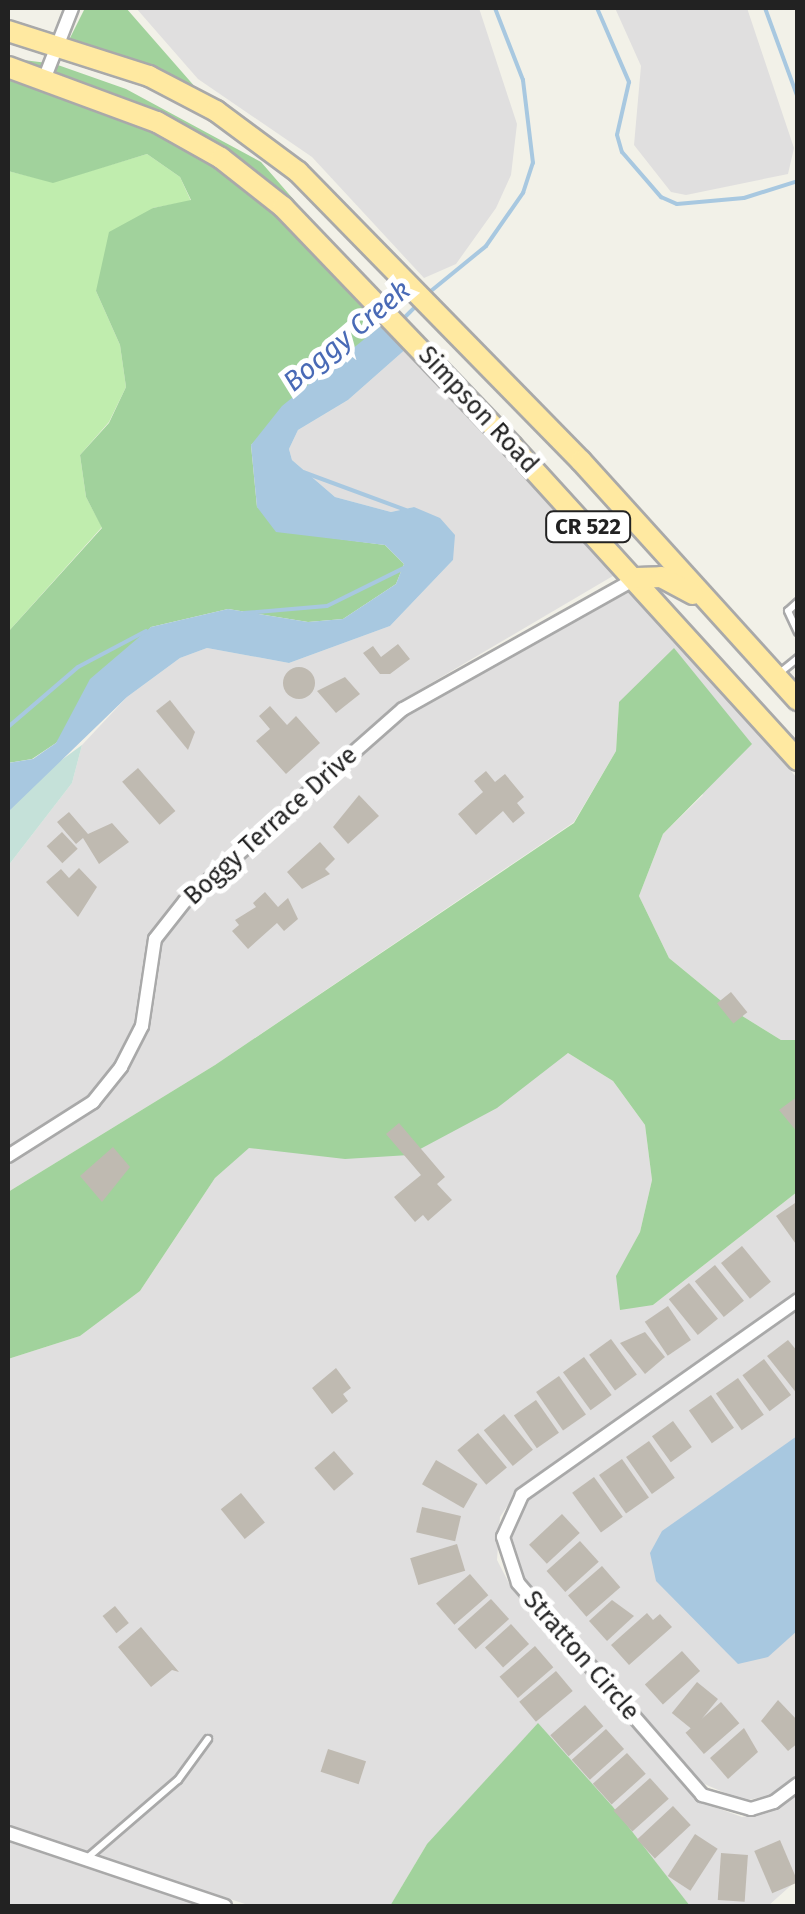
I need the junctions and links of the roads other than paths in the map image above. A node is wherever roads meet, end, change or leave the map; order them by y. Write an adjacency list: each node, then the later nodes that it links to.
1 (72, 8): 3 (street)
2 (8, 31): 3 (main road, Simpson Road / CR 522)
3 (58, 43): 5 (street); 8 (main road, Simpson Road / CR 522)
4 (8, 66): 5 (main road, Simpson Road / CR 522)
5 (45, 78): 6 (main road, Simpson Road / CR 522)
6 (636, 578): 8 (main road); 13 (main road, Simpson Road / CR 522); 14 (street, Boggy Terrace Drive)
7 (798, 602): 9 (lane)
8 (726, 620): 11 (main road, Simpson Road / CR 522)
9 (798, 632)
10 (798, 658): 11 (lane)
11 (776, 676): 12 (main road, Simpson Road / CR 522)
12 (798, 700)
13 (798, 760)
14 (8, 1156)
15 (798, 1300): 17 (street, Stratton Circle)
16 (208, 1739): 19 (lane)
17 (798, 1784)
18 (8, 1833): 19 (street)
19 (86, 1860): 20 (street)
20 (225, 1906)

